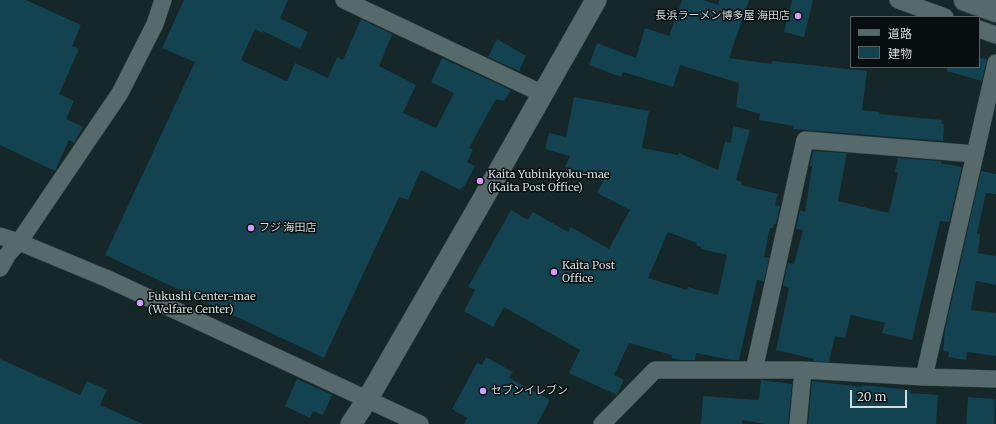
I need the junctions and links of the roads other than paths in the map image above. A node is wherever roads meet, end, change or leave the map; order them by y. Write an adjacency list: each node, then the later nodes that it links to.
1 (163, 0): 14 (street)
2 (344, 0): 11 (street)
3 (596, 0): 11 (street)
4 (898, 0): 7 (street)
5 (965, 0): 6 (main road)
6 (996, 11)
7 (942, 16)
8 (980, 29): 9 (street)
9 (996, 35)
10 (996, 62): 12 (street)
11 (543, 94): 20 (street)
12 (975, 154): 16 (street); 18 (street)
13 (0, 236): 14 (street)
14 (19, 242): 15 (street); 20 (street)
15 (0, 268)
16 (754, 370): 17 (street); 23 (street)
17 (803, 370): 18 (street); 24 (street)
18 (924, 377): 19 (street)
19 (996, 379)
20 (367, 400): 21 (street); 22 (street)
21 (352, 424)
22 (420, 424)
23 (602, 424)
24 (798, 424)

